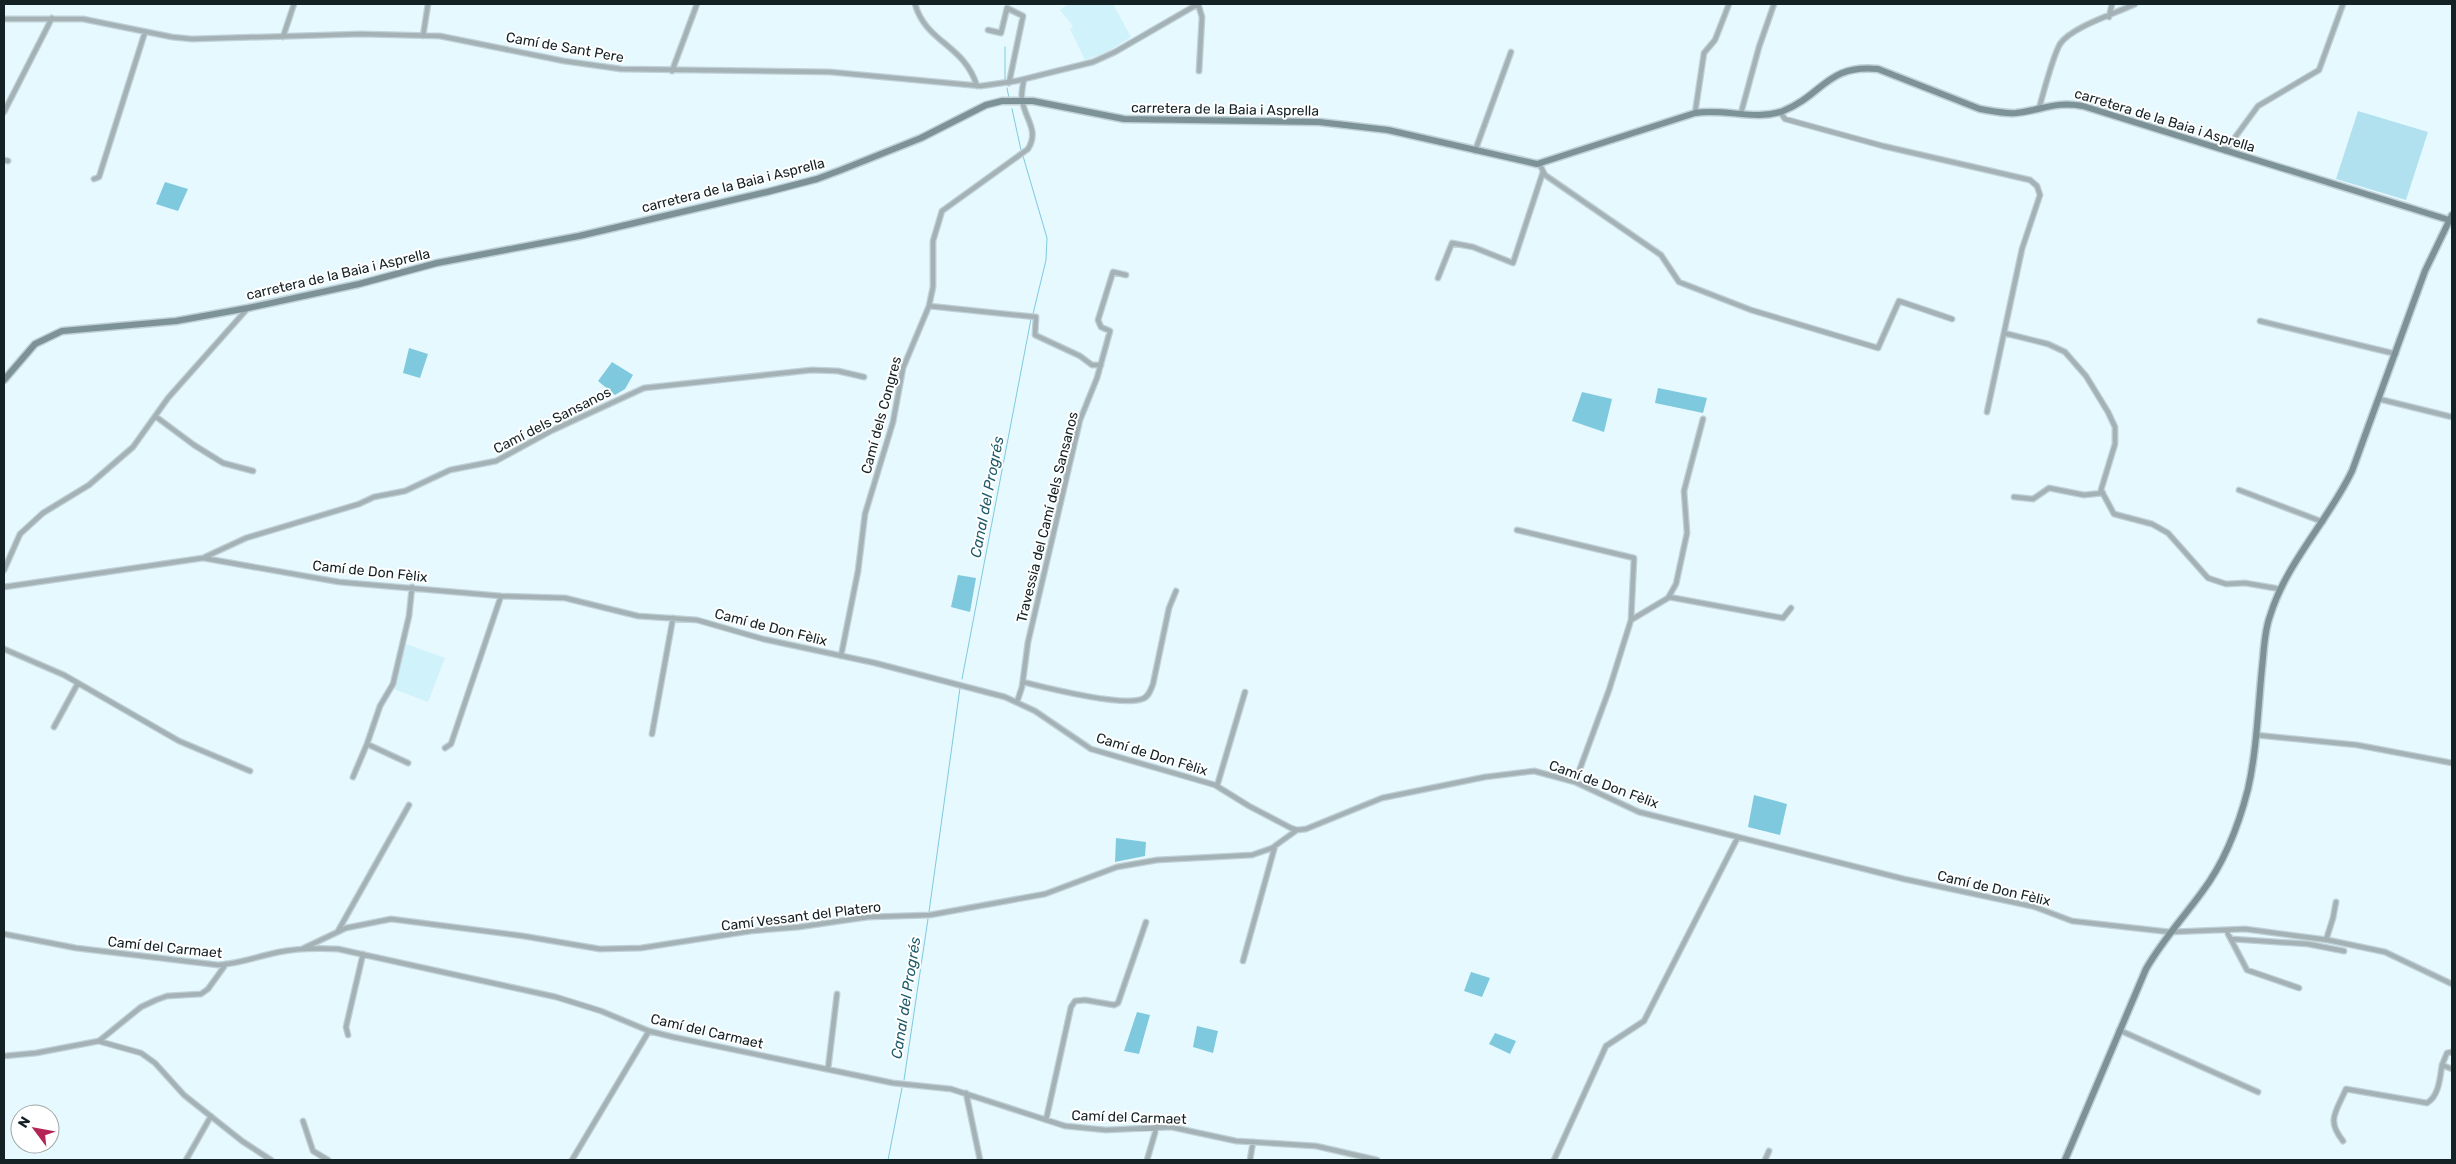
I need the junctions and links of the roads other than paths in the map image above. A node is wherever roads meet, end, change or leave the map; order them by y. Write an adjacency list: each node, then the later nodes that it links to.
1 (294, 4): 17 (street)
2 (428, 4): 16 (street)
3 (697, 4): 19 (street)
4 (915, 4): 23 (street)
5 (1198, 4): 20 (street); 21 (street, Camí de Sant Pere)
6 (1729, 4): 29 (street)
7 (1774, 4): 28 (street)
8 (2112, 4): 11 (street)
9 (2135, 4): 11 (street)
10 (2343, 4): 31 (street)
11 (2108, 17): 25 (street)
12 (52, 18): 13 (street, Camí de Sant Pere); 15 (street, Camí de Sant Pere); 26 (street)
13 (4, 19)
14 (988, 30): 22 (street)
15 (145, 32): 17 (street, Camí de Sant Pere); 34 (street)
16 (423, 36): 17 (street, Camí de Sant Pere); 19 (street, Camí de Sant Pere)
17 (283, 37)
18 (1511, 52): 30 (street)
19 (672, 71): 23 (street, Camí de Sant Pere)
20 (1199, 71)
21 (1024, 79): 22 (street, Camí de Sant Pere); 24 (street, Camí dels Congres)
22 (1009, 83): 23 (street, Camí de Sant Pere)
23 (977, 86)
24 (1022, 99): 30 (main road, carretera de la Baia i Asprella); 38 (street, Camí dels Congres); 39 (main road, carretera de la Baia i Asprella)
25 (2039, 108): 27 (main road, carretera de la Baia i Asprella); 31 (main road, carretera de la Baia i Asprella)
26 (4, 112)
27 (1780, 112): 28 (main road, carretera de la Baia i Asprella); 42 (street)
28 (1741, 113): 29 (main road, carretera de la Baia i Asprella)
29 (1695, 114): 32 (main road, carretera de la Baia i Asprella)
30 (1475, 151): 32 (main road, carretera de la Baia i Asprella)
31 (2225, 151): 35 (main road, carretera de la Baia i Asprella)
32 (1538, 163): 33 (street)
33 (1543, 172): 37 (street); 40 (street)
34 (94, 179)
35 (2451, 219): 43 (main road)
36 (1126, 275): 44 (street, Travessia del Camí dels Sansanos)
37 (1438, 278)
38 (929, 306): 44 (street); 70 (street, Camí dels Congres)
39 (248, 308): 46 (main road, carretera de la Baia i Asprella); 49 (street)
40 (1952, 319)
41 (2260, 321): 43 (street)
42 (2004, 333): 48 (street); 54 (street)
43 (2396, 354): 47 (main road)
44 (1100, 365): 71 (street, Travessia del Camí dels Sansanos)
45 (864, 377): 58 (street, Camí dels Sansanos)
46 (4, 380)
47 (2379, 399): 50 (street); 56 (main road)
48 (1987, 412)
49 (155, 416): 52 (street); 59 (street)
50 (2452, 417)
51 (1703, 419): 65 (street)
52 (253, 471)
53 (2238, 490): 56 (street)
54 (2102, 493): 55 (street); 62 (street)
55 (2014, 497)
56 (2323, 522): 62 (main road)
57 (1517, 530): 68 (street)
58 (203, 558): 60 (street, Camí de Don Fèlix); 61 (street, Camí de Don Fèlix)
59 (4, 570)
60 (4, 587)
61 (412, 587): 64 (street, Camí de Don Fèlix); 78 (street)
62 (2280, 589): 77 (main road)
63 (1176, 591): 71 (street)
64 (501, 596): 67 (street, Camí de Don Fèlix); 79 (street)
65 (1669, 597): 66 (street); 68 (street)
66 (1791, 608)
67 (674, 618): 70 (street, Camí de Don Fèlix); 76 (street)
68 (1631, 620): 84 (street)
69 (4, 650): 72 (street)
70 (841, 656): 74 (street, Camí de Don Fèlix)
71 (1023, 682): 74 (street, Travessia del Camí dels Sansanos)
72 (78, 683): 75 (street); 82 (street)
73 (1245, 692): 85 (street)
74 (1017, 702): 85 (street, Camí de Don Fèlix)
75 (54, 728)
76 (652, 734)
77 (2256, 735): 81 (street); 94 (main road)
78 (367, 744): 80 (street); 83 (street)
79 (445, 748)
80 (408, 763)
81 (2452, 763)
82 (250, 771)
83 (353, 777)
84 (1575, 782): 87 (street, Camí de Don Fèlix); 88 (street, Camí de Don Fèlix)
85 (1217, 786): 87 (street, Camí de Don Fèlix)
86 (408, 805): 93 (street)
87 (1297, 830): 89 (street, Camí Vessant del Platero)
88 (1738, 837): 94 (street, Camí de Don Fèlix); 133 (street)
89 (1275, 846): 93 (street, Camí Vessant del Platero); 101 (street)
90 (2336, 902): 97 (street)
91 (1146, 922): 118 (street)
92 (2226, 930): 94 (street, Camí de Don Fèlix); 96 (street); 97 (street, Camí de Don Fèlix)
93 (338, 931): 98 (street, Camí Vessant del Platero)
94 (2170, 932): 106 (main road)
95 (4, 934): 102 (street, Camí del Carmaet)
96 (2231, 939): 99 (street); 104 (street)
97 (2326, 940): 103 (street, Camí de Don Fèlix)
98 (301, 950): 100 (street, Camí del Carmaet); 102 (street, Camí del Carmaet)
99 (2344, 951)
100 (363, 954): 107 (street, Camí del Carmaet); 108 (street)
101 (1242, 961)
102 (226, 964): 109 (street)
103 (2452, 984)
104 (2299, 988)
105 (837, 994): 113 (street)
106 (2119, 1030): 115 (street); 124 (main road)
107 (649, 1031): 113 (street, Camí del Carmaet); 128 (street)
108 (348, 1035)
109 (98, 1041): 111 (street); 117 (street)
110 (2452, 1052): 112 (street)
111 (4, 1056)
112 (2442, 1065): 114 (street); 121 (street)
113 (828, 1069): 116 (street, Camí del Carmaet)
114 (2452, 1069)
115 (2258, 1092)
116 (966, 1094): 118 (street, Camí del Carmaet); 129 (street)
117 (211, 1116): 125 (street); 126 (street)
118 (1046, 1120): 120 (street, Camí del Carmaet)
119 (303, 1121): 127 (street)
120 (1157, 1126): 122 (street, Camí del Carmaet); 130 (street)
121 (2343, 1141)
122 (1253, 1142): 131 (street); 132 (street, Camí del Carmaet)
123 (1769, 1151): 134 (street)
124 (2067, 1159)
125 (186, 1160)
126 (271, 1160)
127 (328, 1160)
128 (572, 1160)
129 (980, 1160)
130 (1147, 1160)
131 (1250, 1160)
132 (1377, 1160)
133 (1554, 1160)
134 (1765, 1160)

